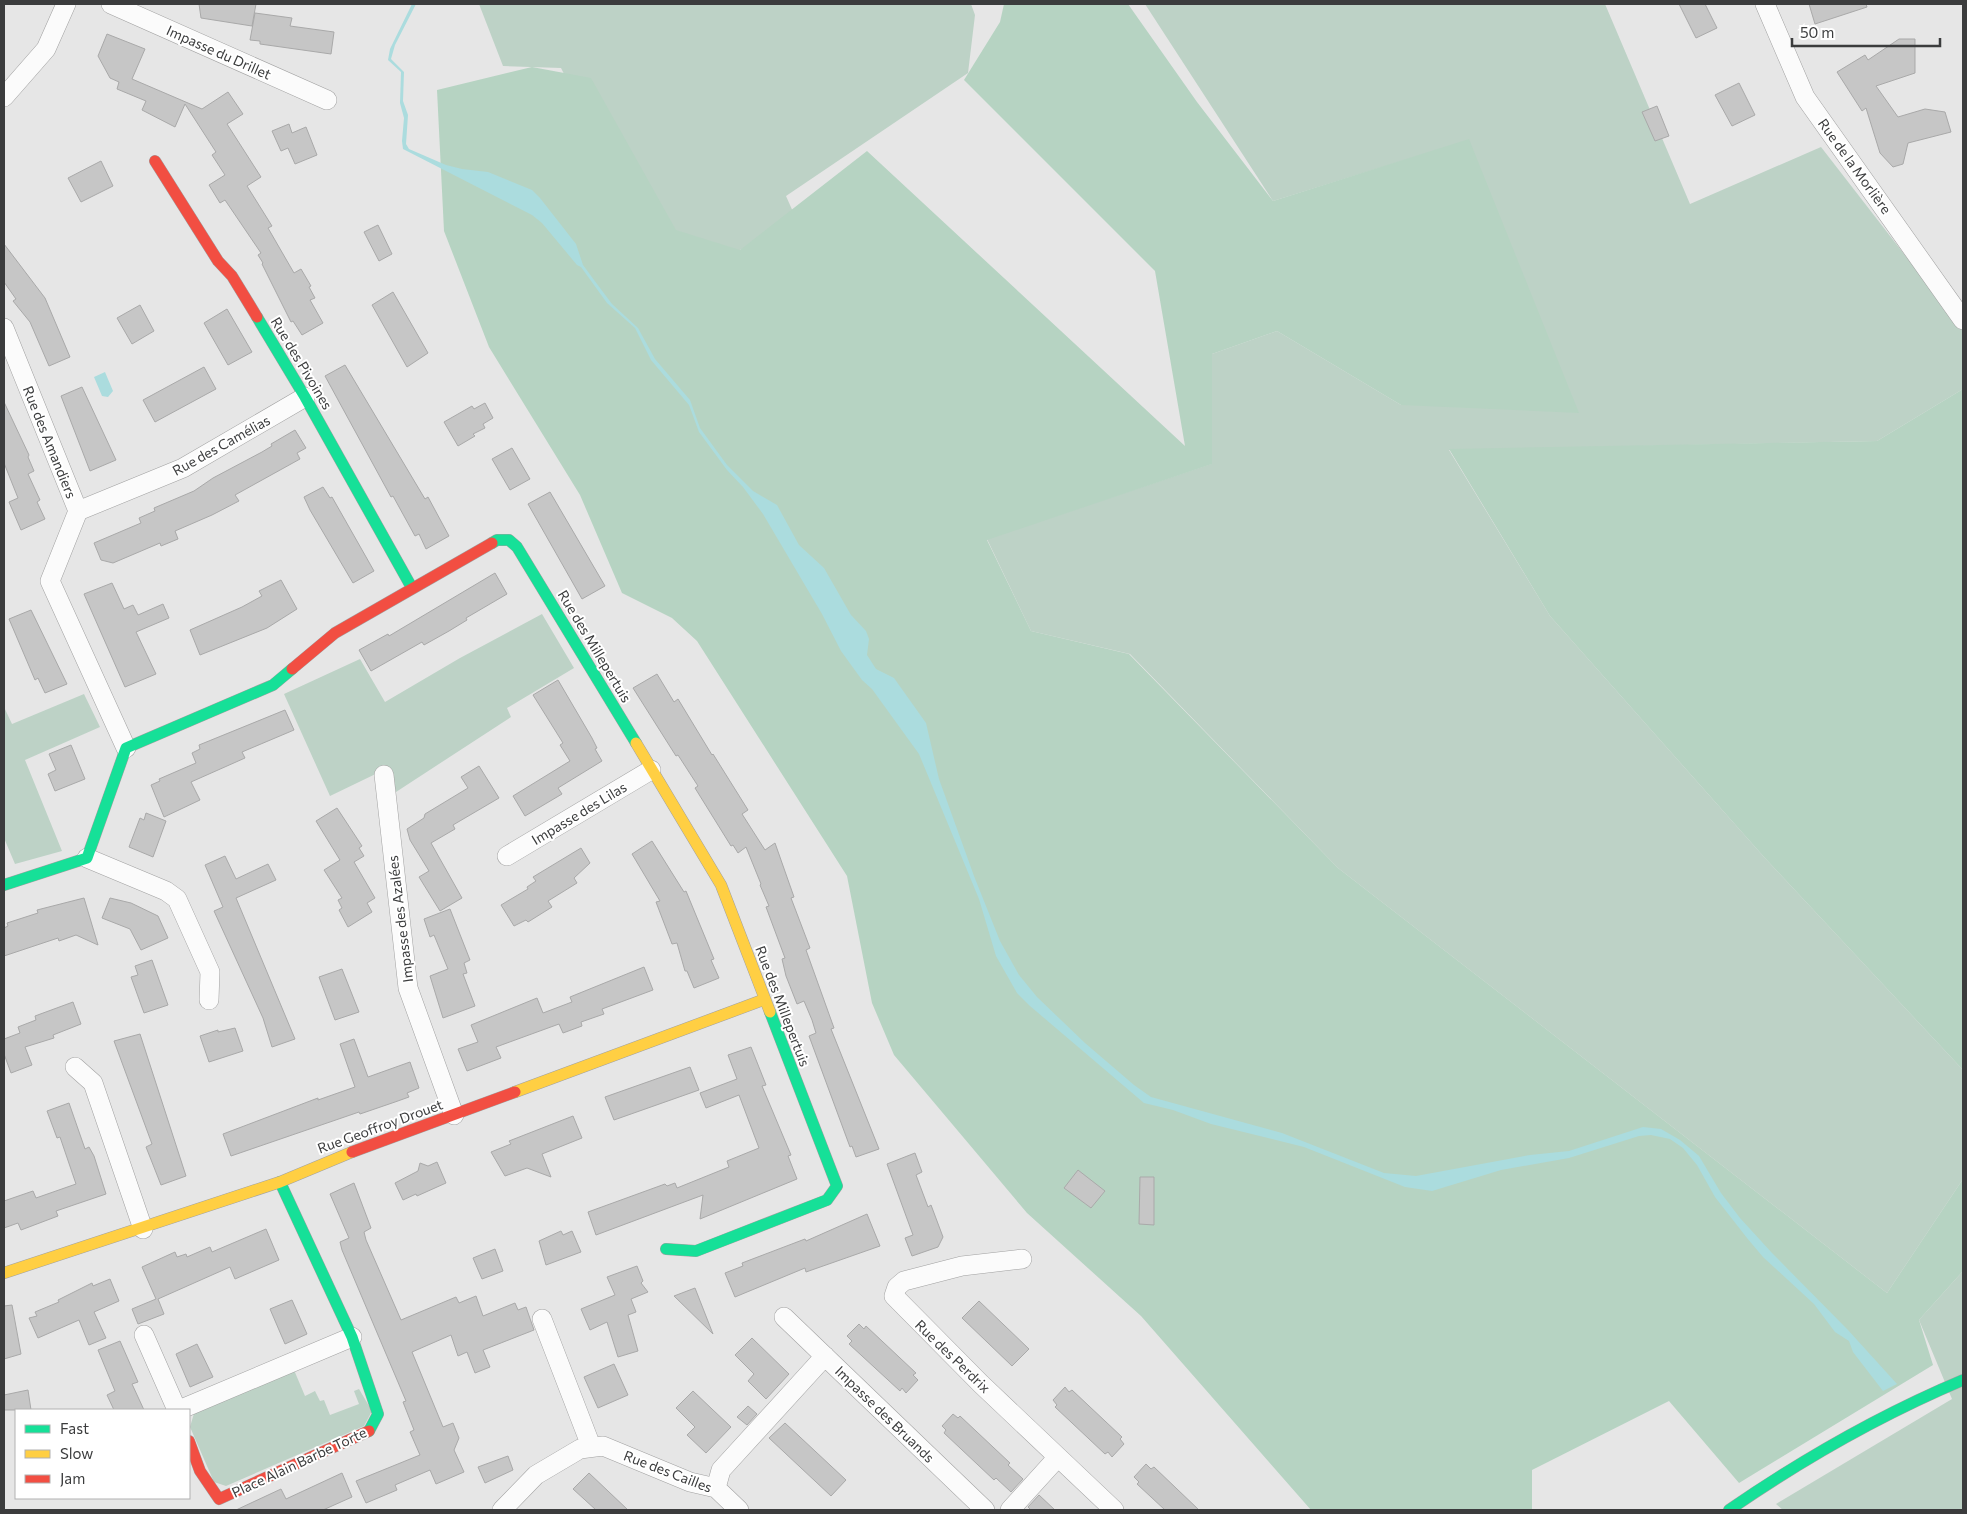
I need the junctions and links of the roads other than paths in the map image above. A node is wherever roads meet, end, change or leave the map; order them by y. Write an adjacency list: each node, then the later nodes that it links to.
1 (66, 4): 4 (street)
2 (111, 4): 5 (street, Impasse du Drillet)
3 (1764, 4): 7 (street, Rue de la Morlière)
4 (4, 97)
5 (327, 100)
6 (155, 161): 9 (street, Rue des Pivoines)
7 (1962, 311)
8 (4, 328): 10 (street, Rue des Amandiers)
9 (305, 397): 10 (street, Rue des Camélias); 11 (street, Rue des Pivoines)
10 (78, 511): 12 (street, Rue des Amandiers)
11 (412, 588): 12 (street, Rue des Millepertuis); 13 (street, Rue des Millepertuis)
12 (126, 748): 16 (street)
13 (651, 770): 15 (street, Impasse des Lilas); 19 (street, Rue des Millepertuis)
14 (384, 775): 21 (street, Impasse des Azalées)
15 (507, 856)
16 (88, 858): 17 (street); 18 (street)
17 (4, 885)
18 (209, 1000)
19 (763, 1000): 21 (street, Rue Geoffroy Drouet); 24 (street, Rue des Millepertuis)
20 (75, 1067): 23 (street)
21 (454, 1115): 22 (street, Rue Geoffroy Drouet)
22 (280, 1182): 23 (street, Rue Geoffroy Drouet); 30 (street)
23 (143, 1229): 26 (street, Rue Geoffroy Drouet)
24 (666, 1249)
25 (1022, 1259): 37 (street, Rue des Perdrix)
26 (4, 1274)
27 (784, 1317): 31 (street, Impasse des Bruands)
28 (542, 1319): 36 (street)
29 (144, 1335): 33 (street)
30 (352, 1337): 34 (street); 35 (street, Place Alain Barbe Torte)
31 (825, 1356): 38 (street); 41 (street, Impasse des Bruands)
32 (1963, 1380): 44 (street)
33 (178, 1409)
34 (180, 1409)
35 (190, 1444)
36 (591, 1446): 38 (street, Rue des Cailles); 39 (street)
37 (1058, 1457): 42 (street); 43 (street, Rue des Perdrix)
38 (716, 1488): 40 (street, Rue des Cailles)
39 (502, 1510)
40 (739, 1510)
41 (985, 1510)
42 (1010, 1510)
43 (1114, 1510)
44 (1729, 1510)

